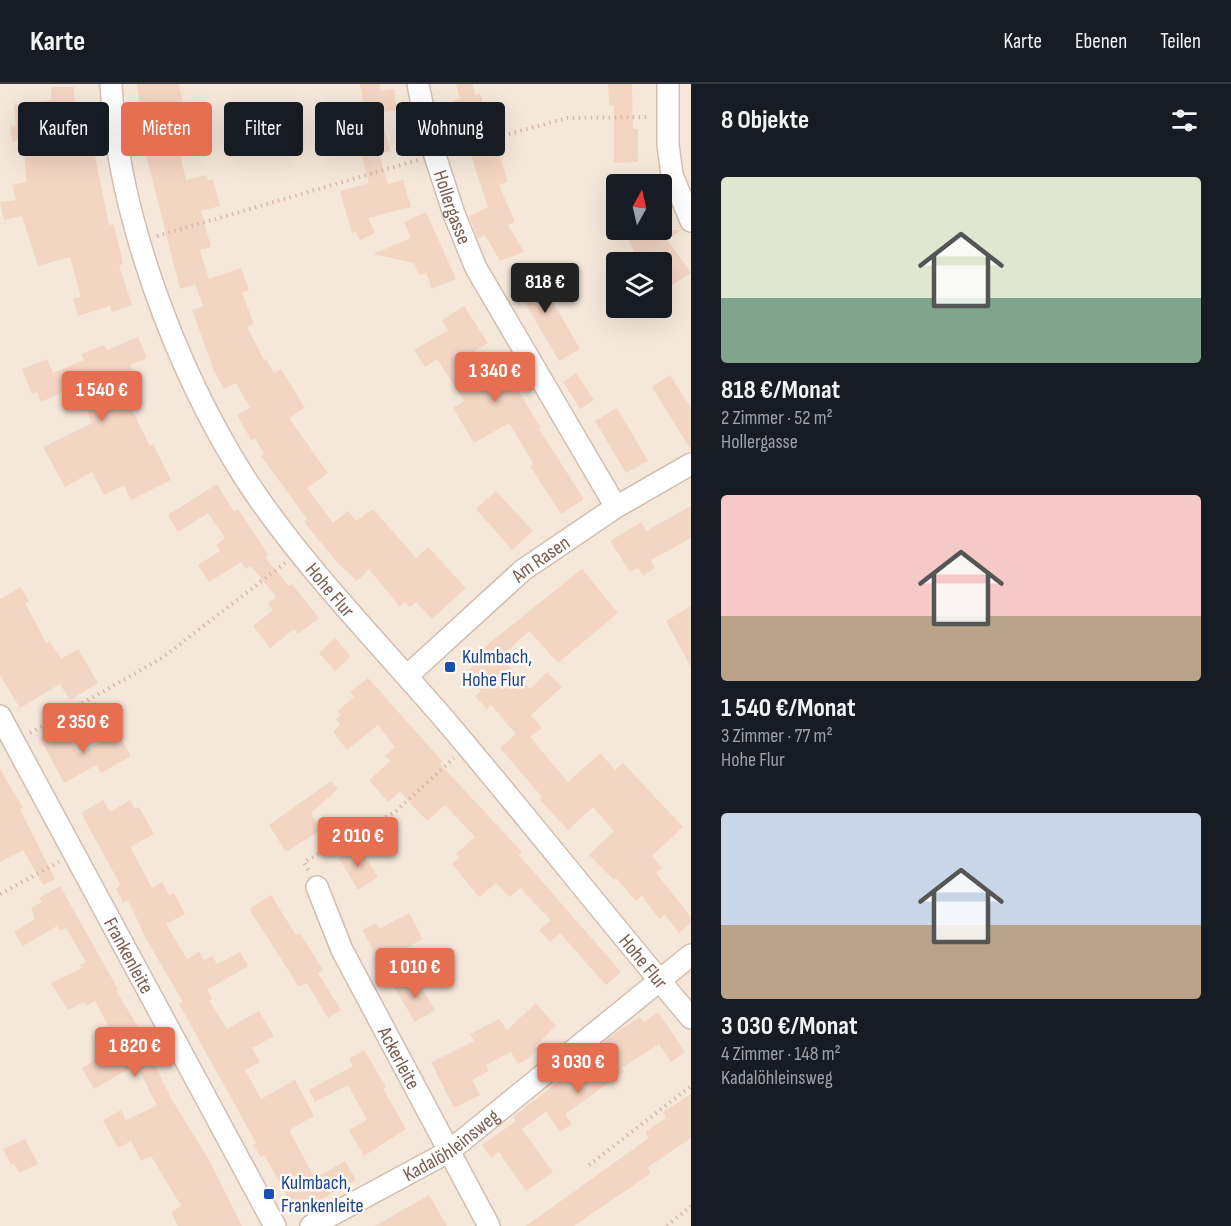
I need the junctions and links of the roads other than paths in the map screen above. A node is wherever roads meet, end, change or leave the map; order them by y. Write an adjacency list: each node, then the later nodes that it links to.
1 (111, 84): 7 (street, Hohe Flur)
2 (418, 84): 6 (street, Hollergasse)
3 (668, 84): 4 (street)
4 (691, 221)
5 (691, 464): 6 (street, Am Rasen)
6 (616, 507): 7 (street, Am Rasen)
7 (407, 676): 11 (street, Hohe Flur)
8 (0, 716): 14 (street, Frankenleite)
9 (317, 887): 13 (street, Ackerleite)
10 (691, 955): 11 (street, Kadalöhleinsweg)
11 (659, 980): 12 (street, Hohe Flur); 13 (street, Kadalöhleinsweg)
12 (691, 1018)
13 (448, 1152): 15 (street, Kadalöhleinsweg); 16 (street, Ackerleite)
14 (275, 1226)
15 (311, 1226)
16 (489, 1226)

